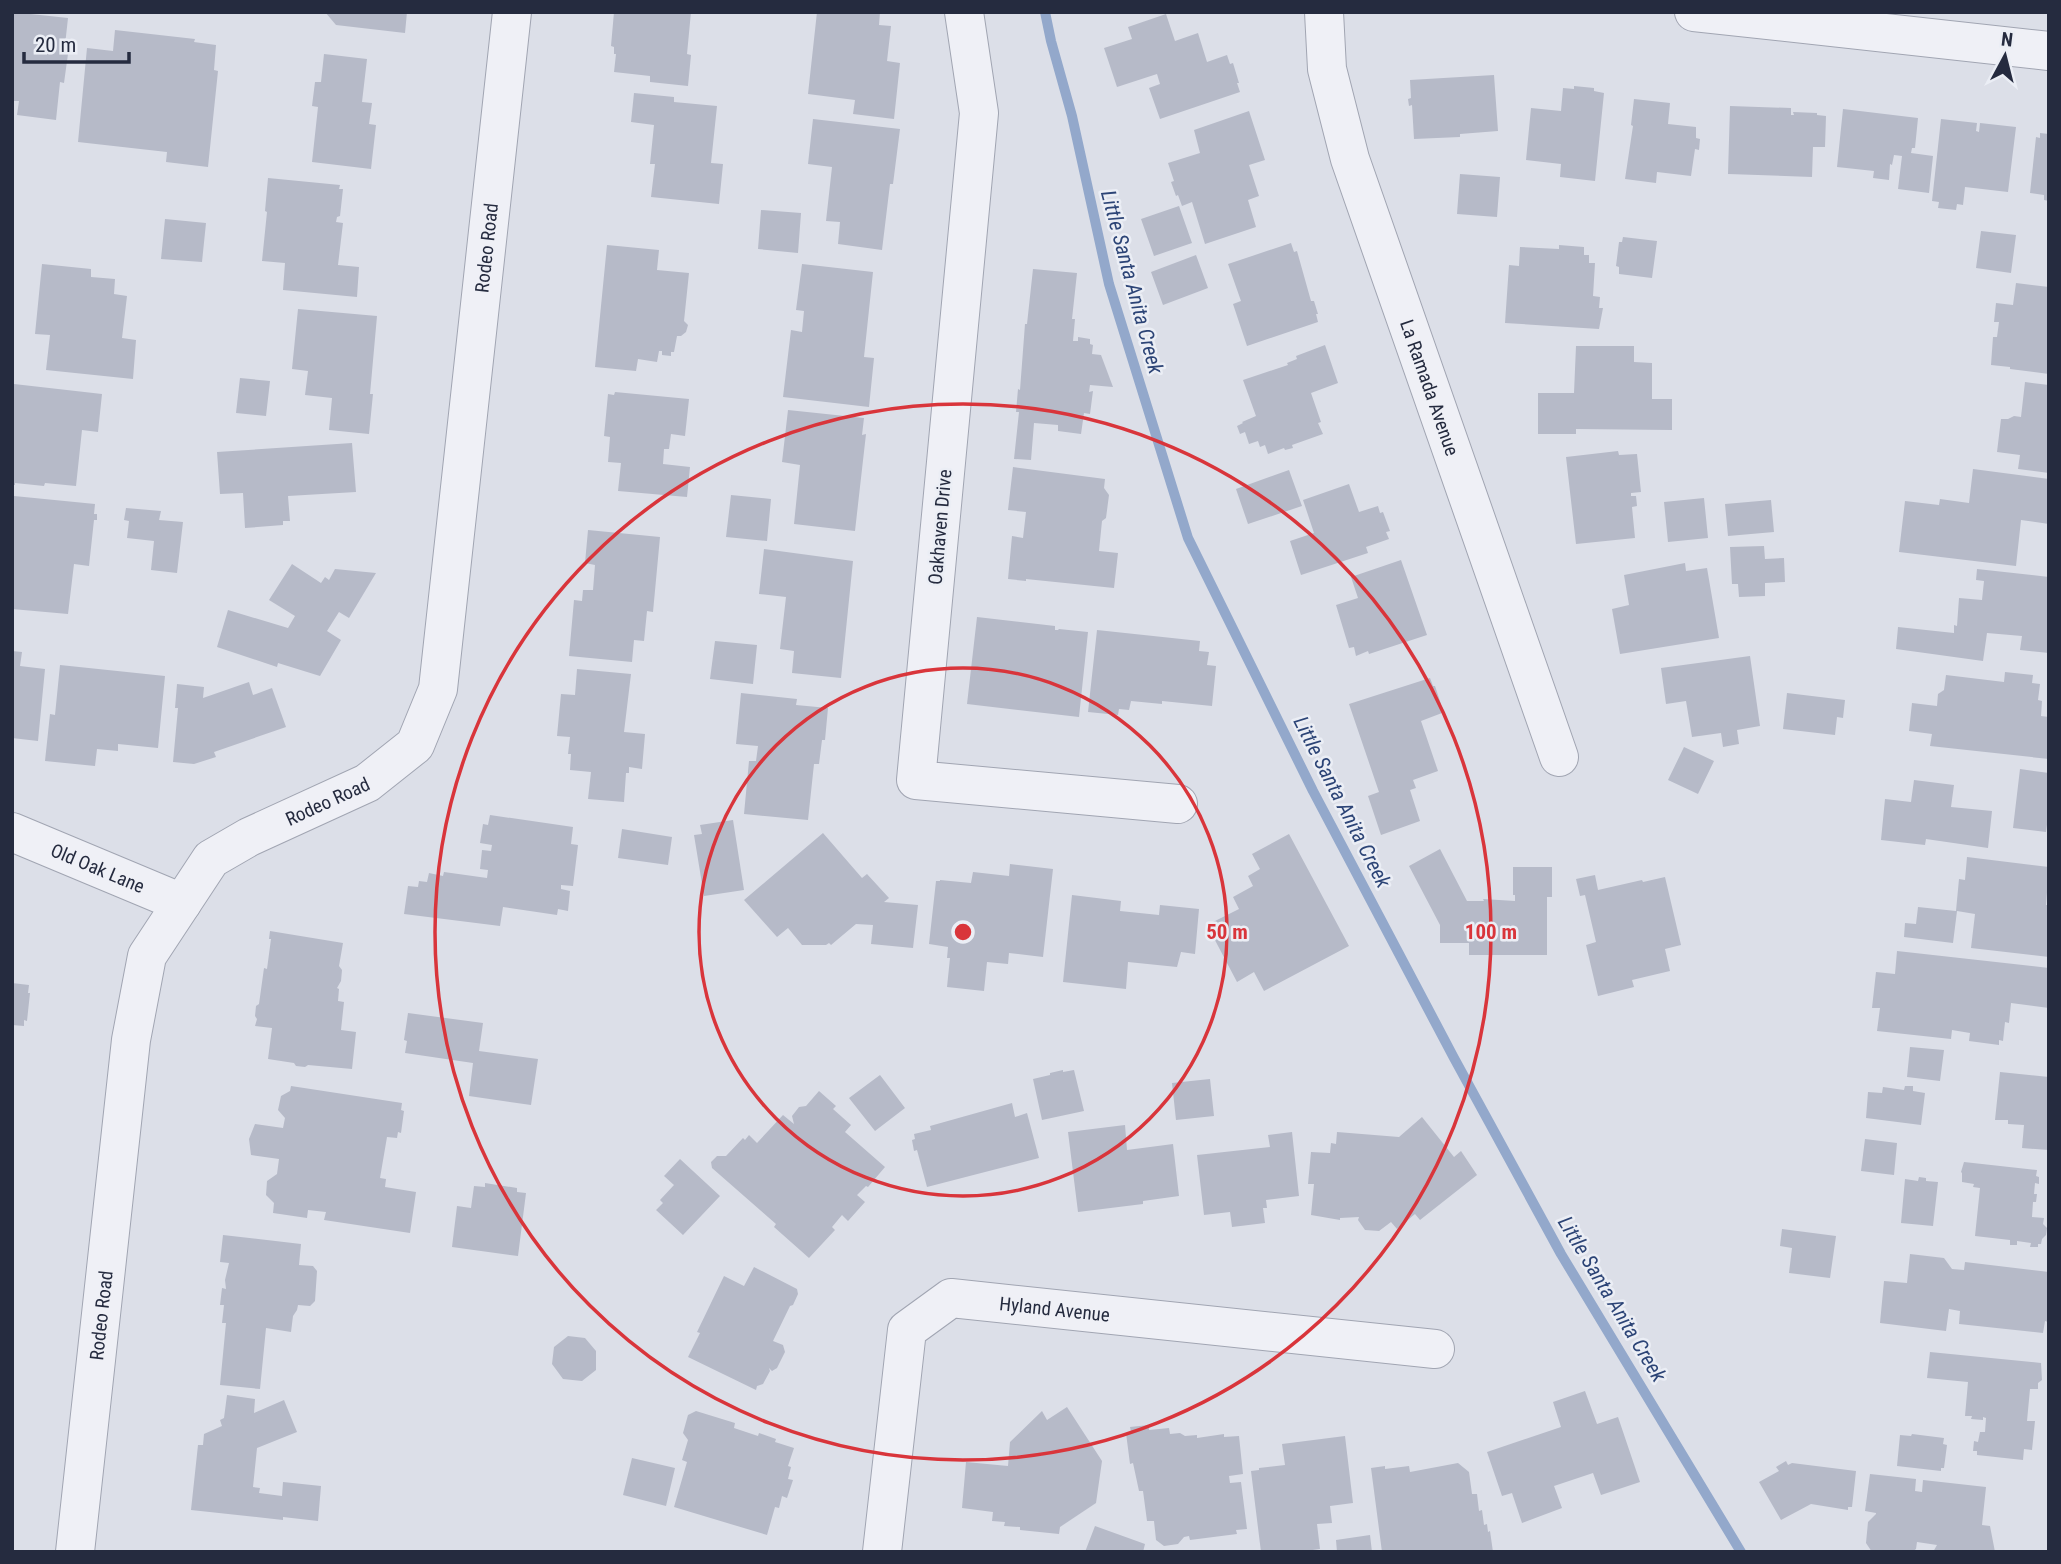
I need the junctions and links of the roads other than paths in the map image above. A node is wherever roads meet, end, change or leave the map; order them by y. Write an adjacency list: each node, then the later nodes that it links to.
1 (512, 12): 9 (street, Rodeo Road)
2 (964, 12): 7 (street, Oakhaven Drive)
3 (1324, 12): 6 (street, La Ramada Avenue)
4 (1694, 12): 5 (street)
5 (2049, 51)
6 (1559, 757)
7 (1178, 804)
8 (12, 832): 9 (street, Old Oak Lane)
9 (182, 903): 11 (street, Rodeo Road)
10 (1435, 1349): 12 (street, Hyland Avenue)
11 (75, 1552)
12 (882, 1552)

